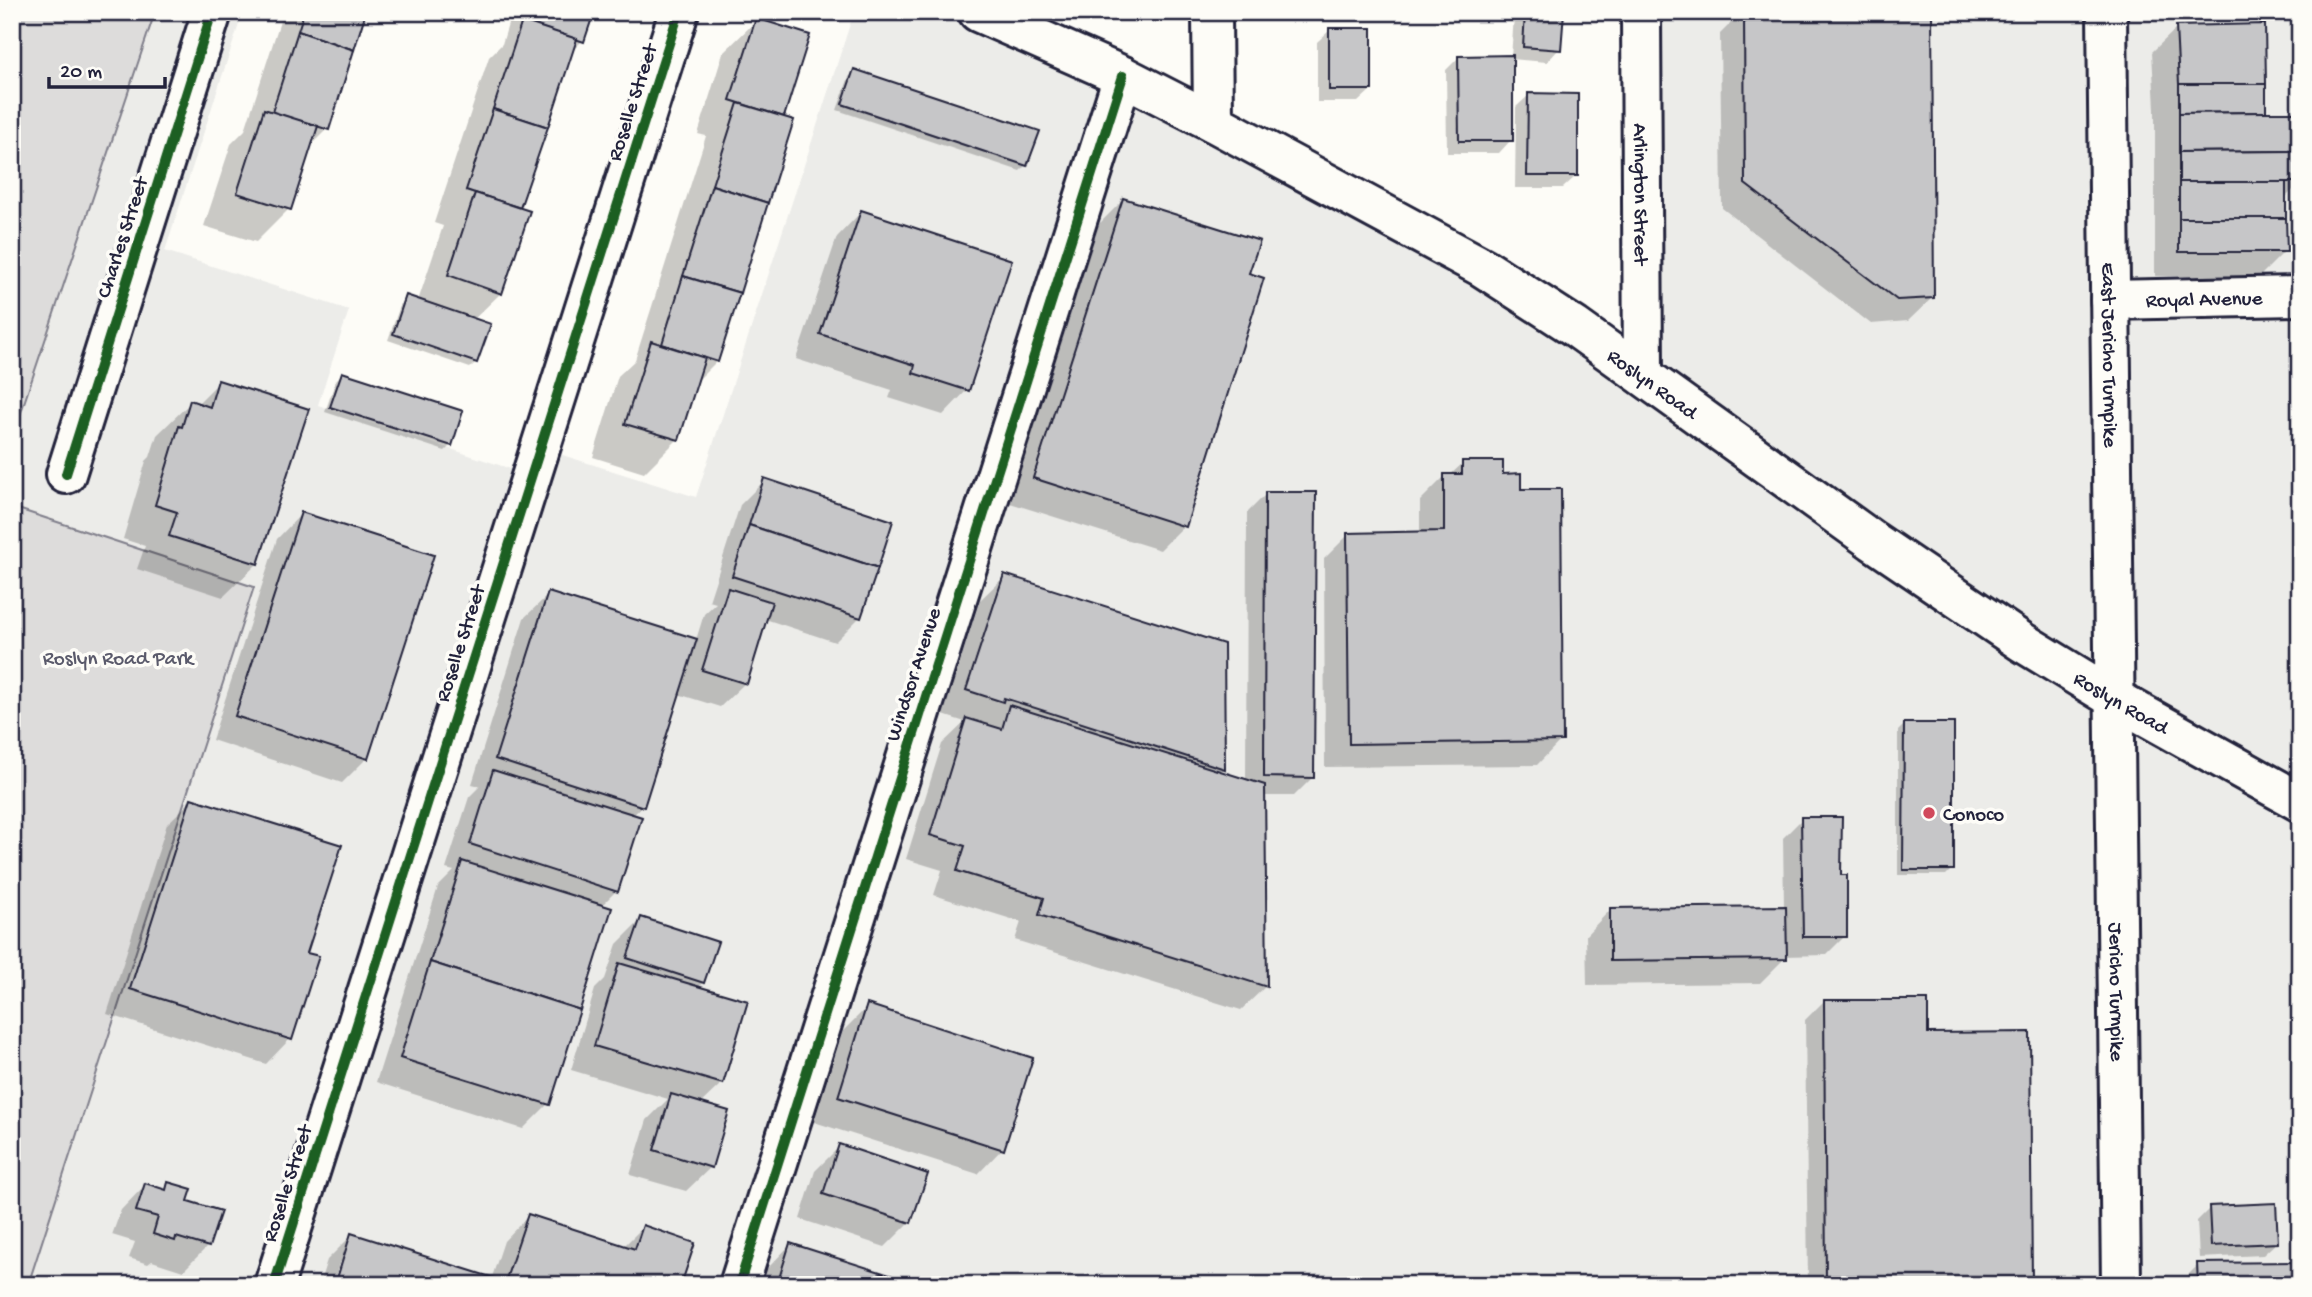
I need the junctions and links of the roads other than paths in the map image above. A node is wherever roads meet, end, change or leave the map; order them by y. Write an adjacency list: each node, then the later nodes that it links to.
1 (212, 12): 12 (street, Charles Street)
2 (679, 12): 15 (street, Roselle Street)
3 (978, 12): 7 (street, Roslyn Road)
4 (1212, 12): 8 (street)
5 (1641, 12): 11 (street, Arlington Street)
6 (2106, 12): 10 (street, East Jericho Turnpike)
7 (1123, 75): 8 (street, Roslyn Road); 16 (street, Windsor Avenue)
8 (1213, 122): 11 (street, Roslyn Road)
9 (2300, 296): 10 (street, Royal Avenue)
10 (2110, 300): 13 (street, East Jericho Turnpike)
11 (1643, 375): 13 (street, Roslyn Road)
12 (66, 474)
13 (2115, 699): 14 (street, Roslyn Road); 17 (street, Jericho Turnpike)
14 (2300, 802)
15 (274, 1285)
16 (739, 1285)
17 (2121, 1285)

